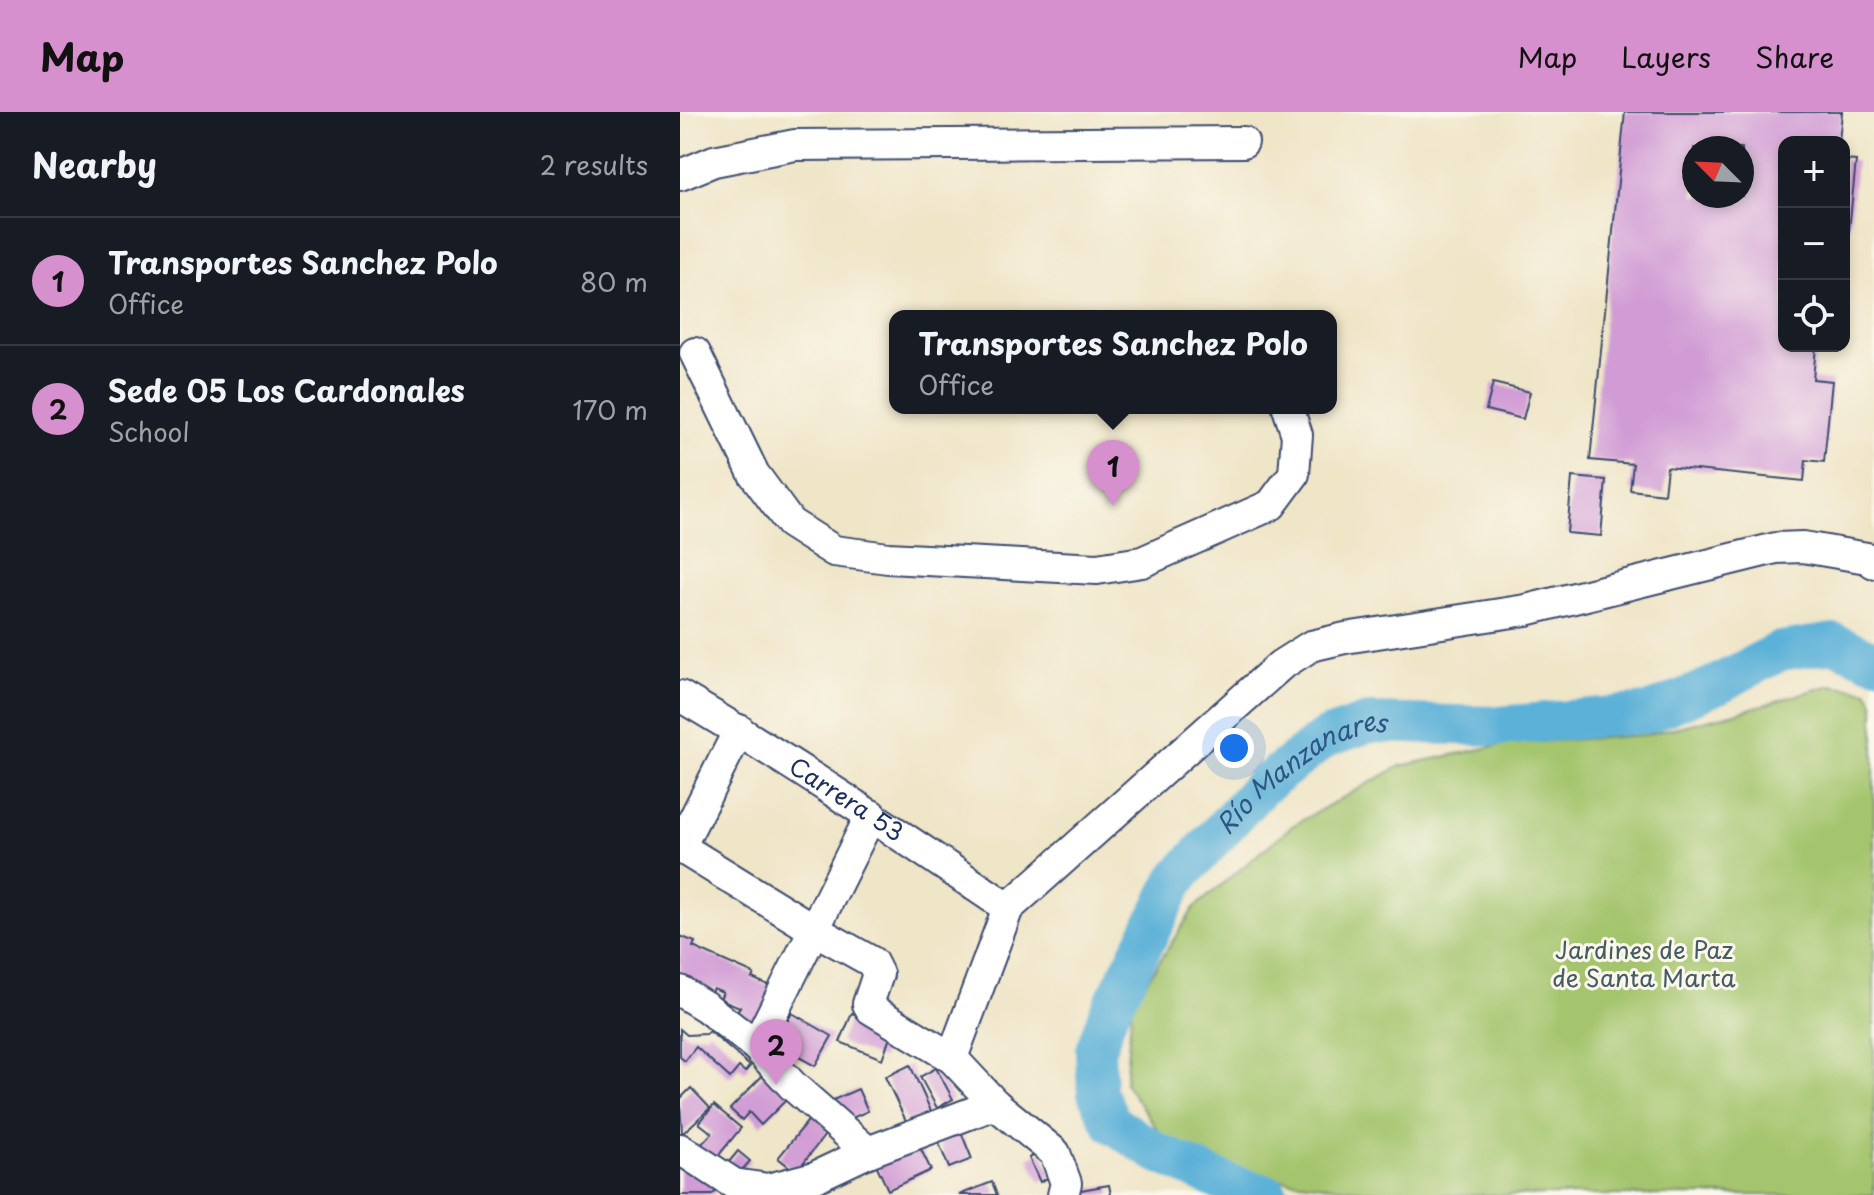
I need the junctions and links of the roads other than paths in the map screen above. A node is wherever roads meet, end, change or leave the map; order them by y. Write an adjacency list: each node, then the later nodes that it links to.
1 (1243, 142): 2 (street)
2 (680, 175)
3 (695, 353): 4 (street)
4 (1290, 414)
5 (1874, 563): 10 (street)
6 (680, 696): 7 (street, Carrera 53)
7 (739, 730): 8 (street, Carrera 53); 9 (street)
8 (871, 815): 10 (street, Carrera 53); 11 (street)
9 (680, 847): 11 (street)
10 (1008, 908): 14 (street)
11 (813, 929): 13 (street); 14 (street)
12 (680, 991): 13 (street)
13 (756, 1046): 17 (street)
14 (952, 1058): 15 (street)
15 (995, 1104): 17 (street); 18 (street)
16 (680, 1149): 17 (street)
17 (868, 1152)
18 (1063, 1195)

